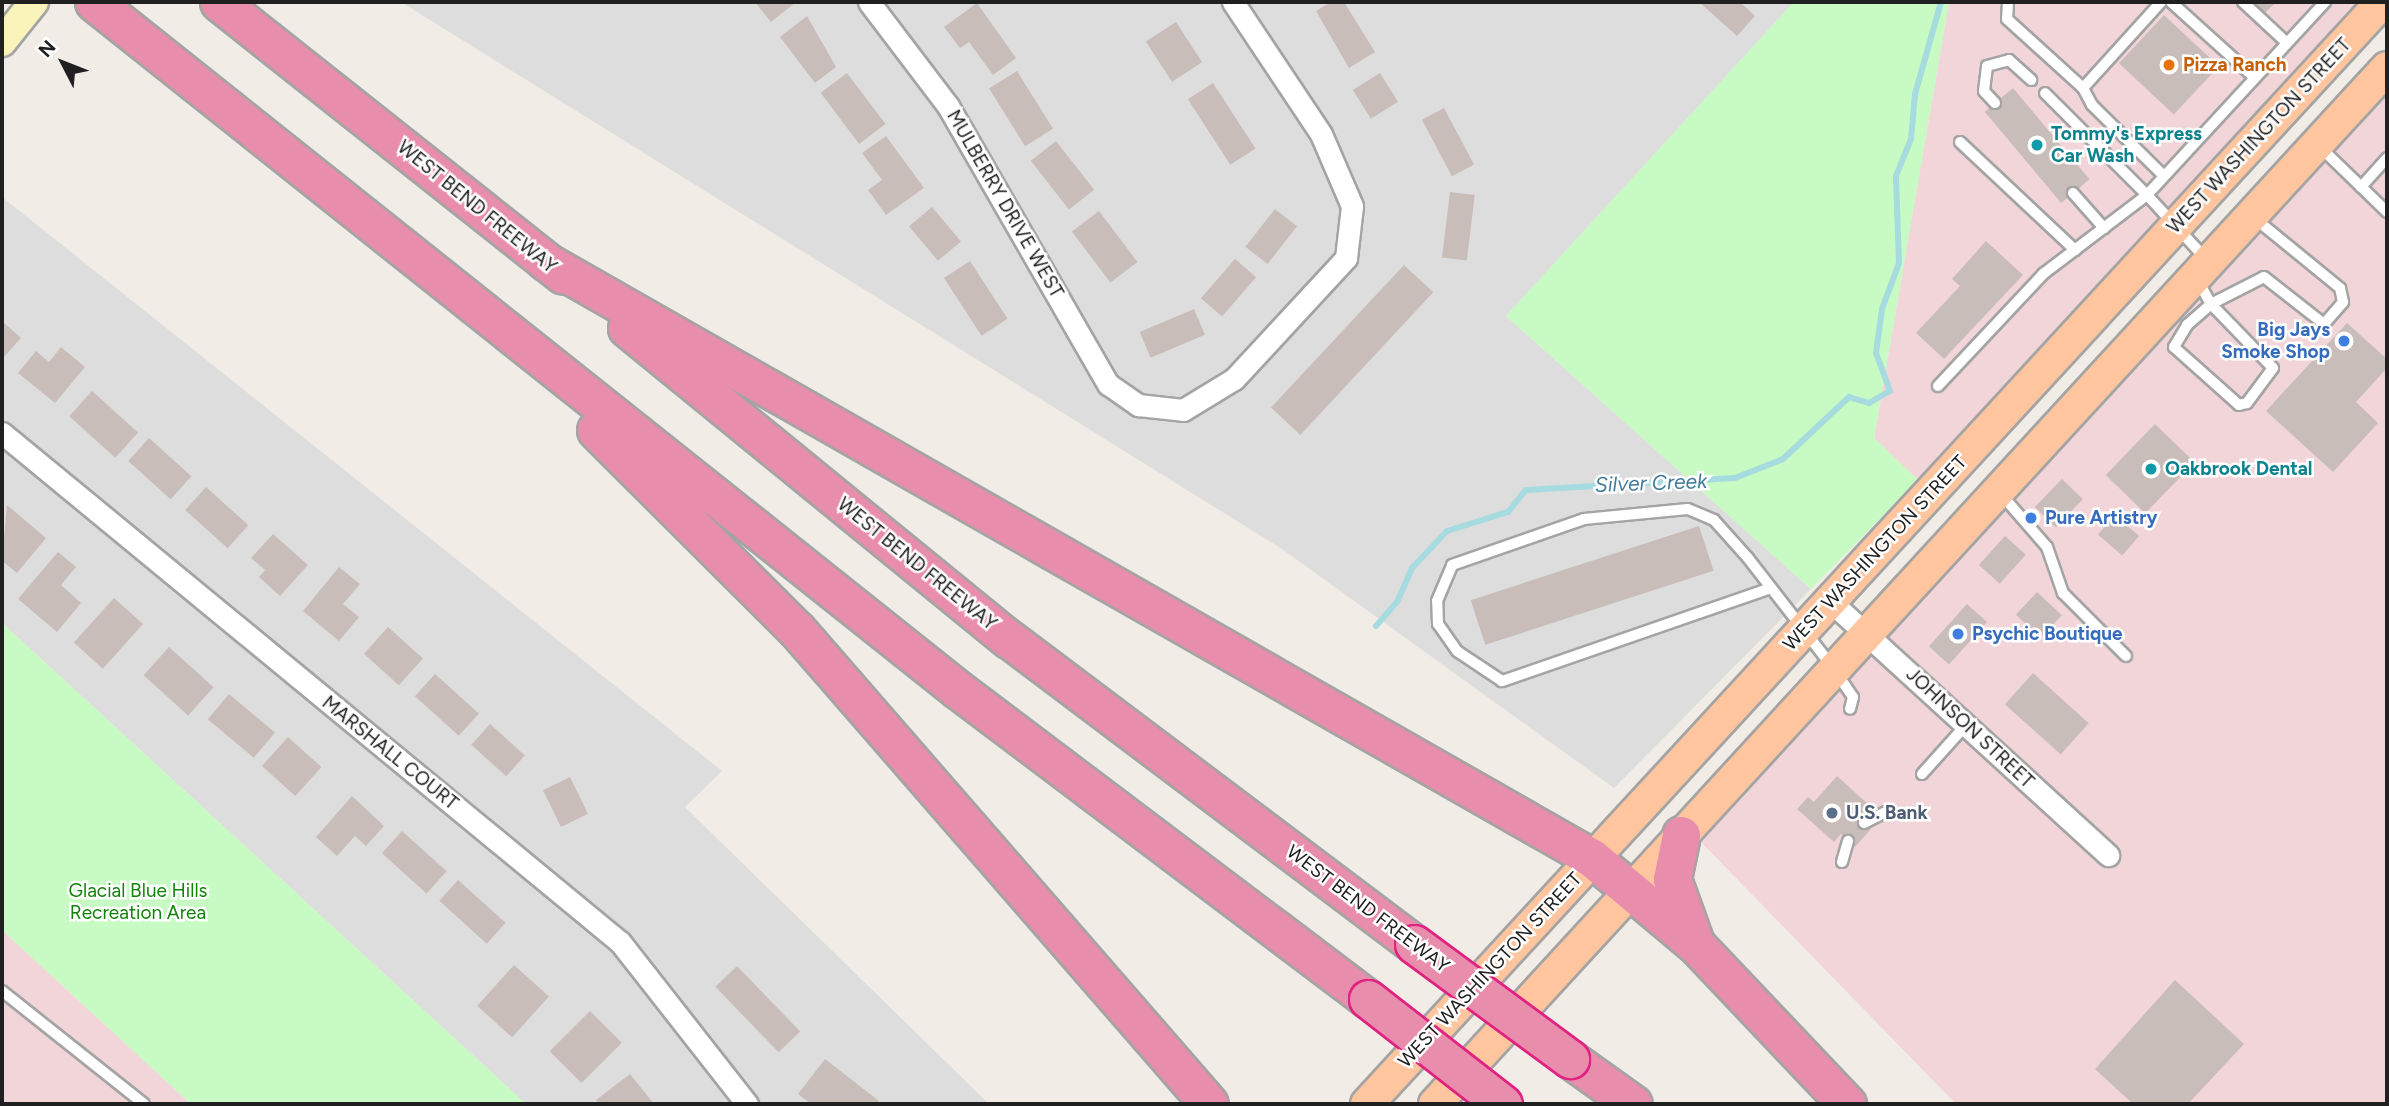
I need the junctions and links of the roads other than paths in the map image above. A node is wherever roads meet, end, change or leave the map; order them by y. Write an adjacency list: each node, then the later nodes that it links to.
1 (34, 2): 12 (street)
2 (93, 2): 35 (highway)
3 (219, 2): 32 (highway, WEST BEND FREEWAY)
4 (869, 2): 5 (street, MULBERRY DRIVE WEST)
5 (1233, 2)
6 (2008, 2): 17 (lane)
7 (2161, 2): 17 (lane)
8 (2171, 2): 15 (lane)
9 (2242, 2): 13 (lane)
10 (2325, 2): 13 (lane)
11 (2382, 2): 30 (main road, WEST WASHINGTON STREET)
12 (7, 36)
13 (2287, 43): 15 (lane)
14 (2387, 68): 21 (main road)
15 (2255, 78): 23 (lane)
16 (2031, 80): 19 (lane)
17 (2083, 88): 23 (lane)
18 (2045, 93): 26 (lane)
19 (1995, 103)
20 (1960, 142): 31 (lane)
21 (2317, 144): 24 (lane); 28 (main road)
22 (2387, 158): 24 (lane)
23 (2163, 175): 26 (lane)
24 (2361, 187): 27 (lane)
25 (2073, 193): 29 (lane)
26 (2147, 195): 29 (lane); 30 (lane)
27 (2387, 212)
28 (2251, 216): 33 (main road); 34 (lane)
29 (2104, 228): 31 (lane)
30 (2174, 228): 33 (lane); 40 (main road, WEST WASHINGTON STREET)
31 (2075, 250): 36 (lane)
32 (545, 261): 53 (highway); 65 (highway, WEST BEND FREEWAY, bridge)
33 (2202, 269): 34 (lane); 38 (main road)
34 (2211, 304): 34 (lane)
35 (515, 341): 58 (highway); 64 (highway, bridge)
36 (1938, 386)
37 (2, 433): 60 (street, MARSHALL COURT)
38 (1998, 491): 42 (main road); 43 (lane)
39 (1771, 588): 39 (lane); 41 (lane)
40 (1830, 601): 41 (main road, WEST WASHINGTON STREET); 42 (street, JOHNSON STREET)
41 (1803, 630): 44 (lane); 53 (main road, WEST WASHINGTON STREET)
42 (1867, 633): 44 (main road); 46 (street, JOHNSON STREET)
43 (2126, 656)
44 (1834, 669): 45 (lane); 50 (main road)
45 (1850, 709)
46 (1966, 724): 47 (lane); 52 (street, JOHNSON STREET)
47 (1922, 774)
48 (1886, 812): 49 (lane)
49 (1864, 823)
50 (1681, 835): 55 (main road); 56 (highway)
51 (1849, 841): 54 (lane)
52 (2108, 855)
53 (1592, 858): 55 (highway); 62 (main road, WEST WASHINGTON STREET)
54 (1842, 862)
55 (1632, 888): 56 (highway); 63 (main road)
56 (1695, 944): 66 (highway)
57 (2, 991): 59 (lane)
58 (1187, 1089): 61 (highway)
59 (145, 1104)
60 (747, 1104)
61 (1209, 1104)
62 (1367, 1104)
63 (1435, 1104)
64 (1504, 1104)
65 (1633, 1104)
66 (1847, 1104)

